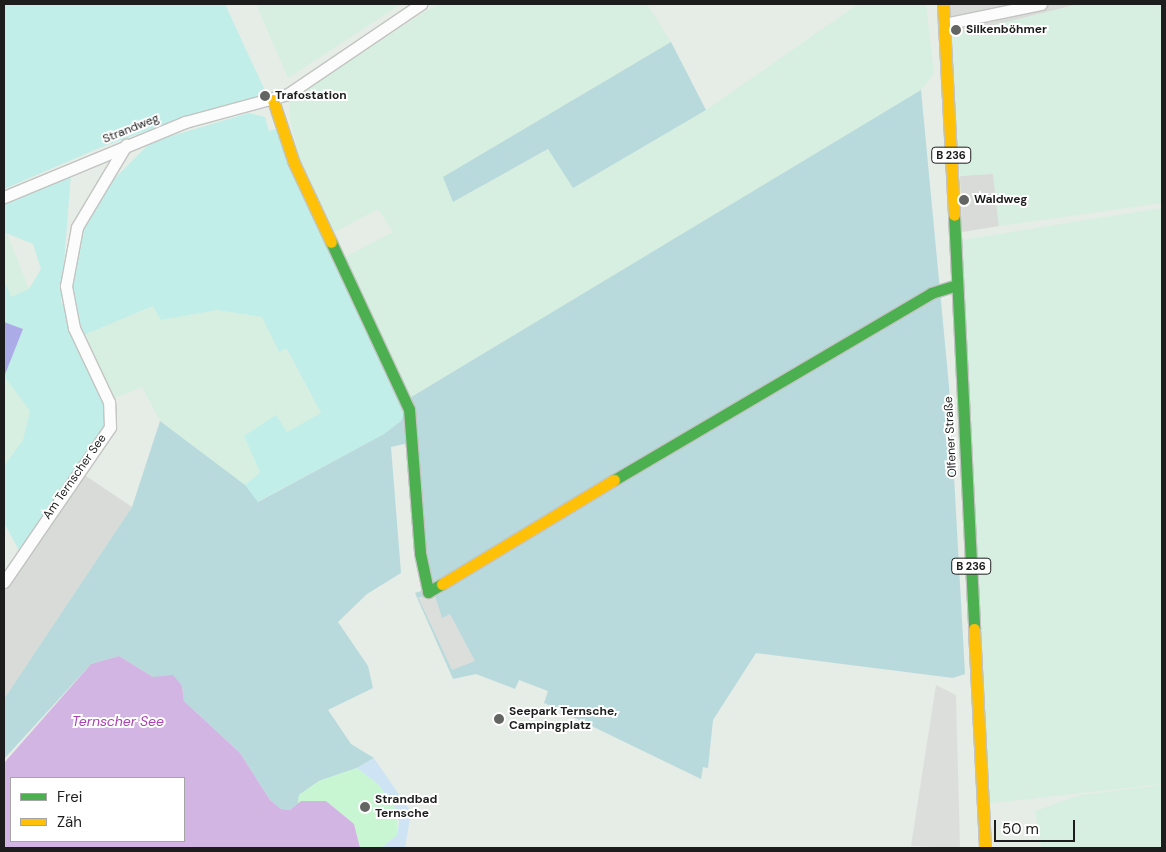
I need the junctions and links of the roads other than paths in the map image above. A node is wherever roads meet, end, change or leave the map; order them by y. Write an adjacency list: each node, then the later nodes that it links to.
1 (421, 4): 5 (street, Strandweg)
2 (943, 4): 4 (street, Olfener Straße / B 236)
3 (1041, 4): 4 (street)
4 (944, 24): 8 (street, Olfener Straße / B 236)
5 (273, 100): 6 (street, Strandweg); 8 (street)
6 (126, 145): 7 (street, Strandweg); 9 (street, Am Ternscher See)
7 (4, 197)
8 (957, 285): 10 (street, Olfener Straße / B 236)
9 (4, 582)
10 (985, 848)

